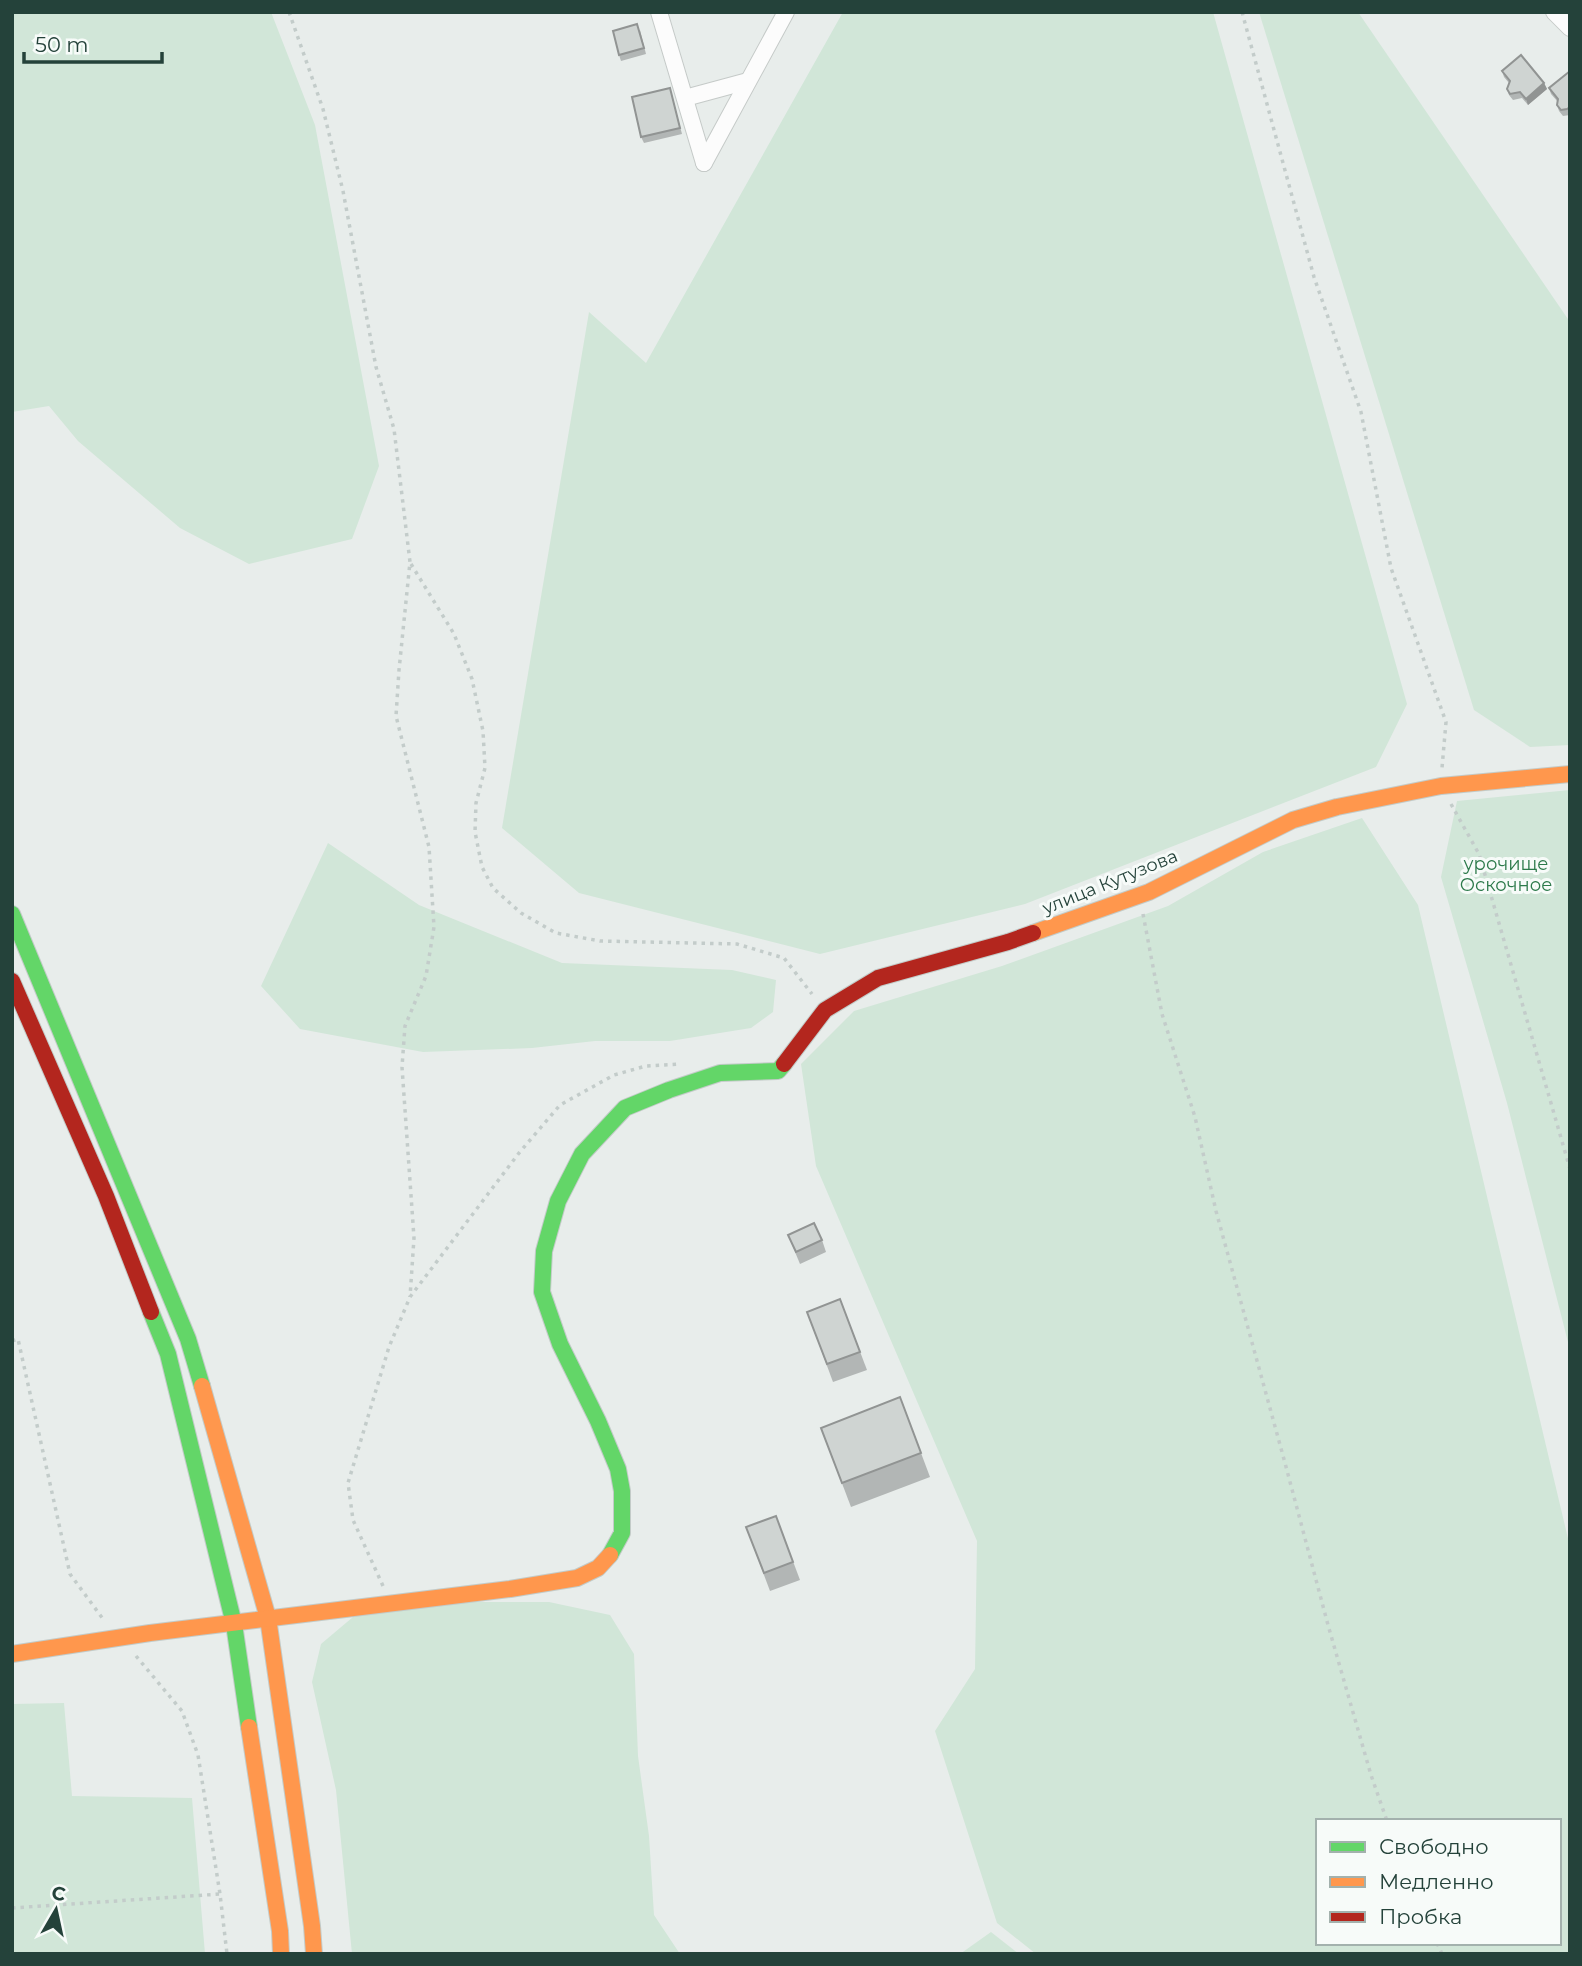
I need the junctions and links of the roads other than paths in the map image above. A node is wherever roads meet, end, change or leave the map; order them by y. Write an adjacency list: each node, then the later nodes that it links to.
1 (659, 12): 6 (street)
2 (786, 12): 5 (street)
3 (1554, 12): 4 (street)
4 (1570, 28)
5 (748, 81): 6 (street); 6 (street)
6 (685, 98)
7 (1570, 774): 10 (street, улица Кутузова)
8 (12, 914): 10 (street)
9 (12, 981): 11 (street)
10 (268, 1618): 11 (street); 14 (street)
11 (234, 1624): 12 (street); 13 (street)
12 (12, 1654)
13 (281, 1954)
14 (314, 1954)

